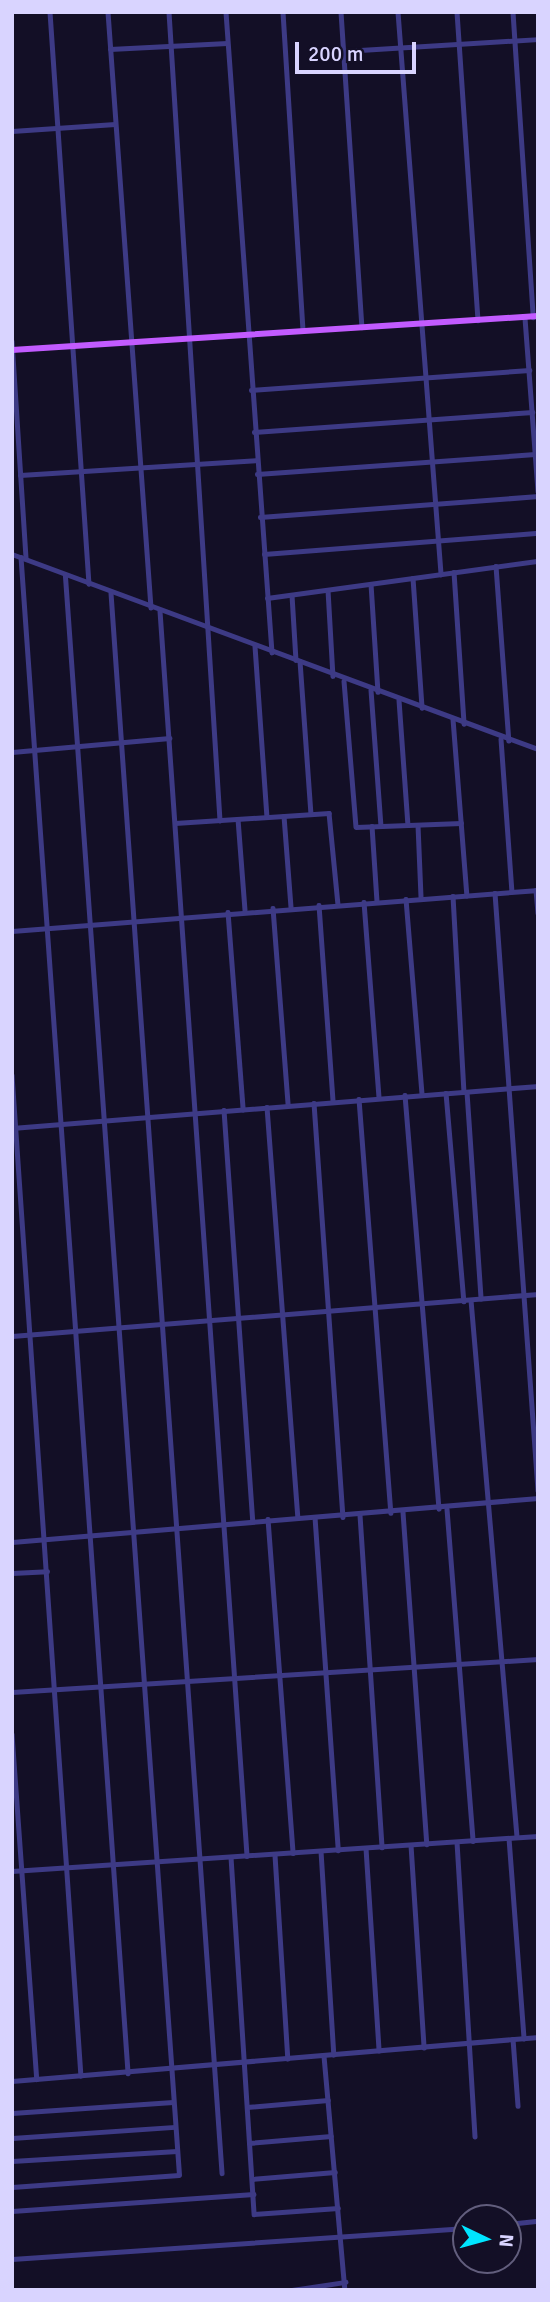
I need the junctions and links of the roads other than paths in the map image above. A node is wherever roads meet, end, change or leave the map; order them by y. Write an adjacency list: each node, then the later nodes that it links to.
1 (50, 12): 19 (street)
2 (108, 12): 16 (street)
3 (169, 12): 14 (street)
4 (226, 12): 12 (street)
5 (283, 12): 25 (street)
6 (341, 12): 17 (street)
7 (398, 12): 15 (street)
8 (457, 12): 13 (street)
9 (513, 12): 11 (street)
10 (538, 39): 11 (street)
11 (515, 40): 13 (street); 21 (street)
12 (227, 43): 14 (street); 26 (street)
13 (459, 46): 15 (street); 22 (street)
14 (171, 47): 16 (street); 27 (street)
15 (400, 48): 17 (street); 23 (street)
16 (110, 49): 18 (street)
17 (344, 51): 24 (street)
18 (115, 124): 19 (street); 29 (street)
19 (57, 128): 20 (street); 30 (street)
20 (12, 131)
21 (532, 317): 22 (main road); 32 (street)
22 (478, 320): 23 (main road)
23 (417, 323): 24 (main road); 33 (street)
24 (362, 327): 25 (main road)
25 (303, 330): 26 (main road)
26 (246, 334): 27 (main road); 34 (street)
27 (190, 338): 29 (main road); 41 (street)
28 (12, 341): 31 (street)
29 (130, 342): 30 (main road); 42 (street)
30 (71, 346): 31 (main road); 43 (street)
31 (13, 350): 45 (street)
32 (529, 370): 33 (street); 35 (street)
33 (422, 377): 34 (street); 36 (street)
34 (250, 390): 37 (street)
35 (532, 412): 36 (street); 38 (street)
36 (426, 420): 37 (street); 40 (street)
37 (254, 432): 39 (street)
38 (536, 454): 40 (street); 46 (street)
39 (256, 460): 41 (street); 44 (street)
40 (430, 461): 44 (street); 47 (street)
41 (198, 464): 42 (street); 68 (street)
42 (139, 467): 43 (street); 66 (street)
43 (81, 471): 45 (street); 60 (street)
44 (257, 474): 48 (street)
45 (20, 475): 53 (street)
46 (538, 494): 47 (street)
47 (434, 504): 48 (street); 50 (street)
48 (260, 517): 52 (street)
49 (538, 533): 50 (street)
50 (438, 541): 52 (street); 57 (street)
51 (12, 554): 53 (street)
52 (264, 554): 65 (street)
53 (23, 559): 58 (street); 85 (street)
54 (538, 561): 55 (street)
55 (496, 566): 56 (street); 81 (street)
56 (454, 572): 57 (street); 78 (street)
57 (441, 574): 59 (street)
58 (65, 575): 60 (street); 83 (street)
59 (413, 578): 61 (street); 76 (street)
60 (89, 584): 63 (street)
61 (371, 584): 62 (street); 74 (street)
62 (328, 590): 64 (street); 72 (street)
63 (111, 593): 66 (street); 82 (street)
64 (292, 595): 65 (street); 71 (street)
65 (267, 598): 70 (street)
66 (151, 607): 67 (street)
67 (160, 611): 68 (street); 79 (street)
68 (209, 629): 69 (street); 91 (street)
69 (255, 646): 70 (street); 89 (street)
70 (272, 652): 71 (street)
71 (298, 660): 72 (street); 87 (street)
72 (333, 676): 73 (street)
73 (344, 681): 74 (street); 96 (street)
74 (375, 691): 75 (street); 97 (street)
75 (399, 700): 76 (street); 94 (street)
76 (422, 708): 77 (street)
77 (453, 719): 78 (street); 93 (street)
78 (464, 724): 80 (street)
79 (169, 738): 82 (street); 92 (street)
80 (501, 738): 81 (street); 99 (street)
81 (509, 741): 84 (street)
82 (123, 742): 83 (street); 115 (street)
83 (77, 747): 85 (street); 116 (street)
84 (538, 749)
85 (34, 750): 86 (street); 117 (street)
86 (12, 752)
87 (311, 814): 88 (street); 107 (street)
88 (284, 816): 89 (street); 109 (street)
89 (267, 817): 90 (street)
90 (238, 819): 91 (street); 111 (street)
91 (220, 820): 92 (street)
92 (175, 823): 114 (street)
93 (461, 823): 95 (street); 101 (street)
94 (408, 825): 95 (street); 97 (street)
95 (418, 825): 103 (street)
96 (372, 826): 97 (street); 105 (street)
97 (381, 826)
98 (537, 890): 99 (street); 113 (street)
99 (512, 892): 100 (street)
100 (495, 893): 101 (street); 121 (street)
101 (467, 895): 102 (street)
102 (453, 896): 103 (street); 122 (street)
103 (421, 898): 104 (street)
104 (406, 899): 105 (street); 124 (street)
105 (377, 901): 106 (street)
106 (365, 902): 107 (street); 126 (street)
107 (338, 904): 108 (street)
108 (319, 905): 109 (street); 128 (street)
109 (291, 907): 110 (street)
110 (273, 908): 111 (street); 130 (street)
111 (245, 910): 112 (street)
112 (228, 912): 114 (street); 132 (street)
113 (538, 913)
114 (182, 916): 115 (street); 134 (street)
115 (137, 920): 116 (street); 135 (street)
116 (89, 924): 117 (street); 136 (street)
117 (47, 928): 118 (street); 137 (street)
118 (12, 931)
119 (12, 1075): 138 (street)
120 (538, 1086): 121 (street)
121 (505, 1089): 122 (street); 140 (street)
122 (466, 1092): 123 (street); 141 (street)
123 (446, 1093): 124 (street); 143 (street)
124 (422, 1094): 125 (street)
125 (405, 1095): 126 (street); 144 (street)
126 (379, 1097): 127 (street)
127 (359, 1099): 128 (street); 145 (street)
128 (332, 1101): 129 (street)
129 (314, 1103): 130 (street); 146 (street)
130 (288, 1105): 131 (street)
131 (267, 1107): 132 (street); 147 (street)
132 (243, 1109): 133 (street)
133 (224, 1110): 134 (street); 148 (street)
134 (197, 1113): 135 (street); 149 (street)
135 (151, 1116): 136 (street); 150 (street)
136 (106, 1120): 137 (street); 151 (street)
137 (62, 1124): 138 (street); 152 (street)
138 (14, 1128): 153 (street)
139 (538, 1294): 140 (street)
140 (522, 1296): 141 (street); 155 (street)
141 (481, 1299): 142 (street)
142 (471, 1300): 143 (street); 157 (street)
143 (464, 1301): 144 (street)
144 (419, 1304): 145 (street); 159 (street)
145 (372, 1309): 146 (street); 160 (street)
146 (329, 1313): 147 (street); 165 (street)
147 (282, 1317): 148 (street); 163 (street)
148 (237, 1318): 149 (street); 167 (street)
149 (211, 1320): 150 (street); 168 (street)
150 (166, 1324): 151 (street); 169 (street)
151 (121, 1328): 152 (street); 170 (street)
152 (75, 1331): 153 (street); 171 (street)
153 (31, 1335): 154 (street); 172 (street)
154 (12, 1336)
155 (538, 1490)
156 (538, 1498): 157 (street)
157 (490, 1506): 158 (street); 177 (street)
158 (447, 1509): 159 (street); 178 (street)
159 (439, 1510): 161 (street)
160 (391, 1513): 161 (street); 162 (street)
161 (403, 1513): 179 (street)
162 (360, 1515): 165 (street); 180 (street)
163 (298, 1517): 164 (street); 166 (street)
164 (315, 1517): 165 (street); 181 (street)
165 (343, 1517)
166 (268, 1518): 167 (street); 182 (street)
167 (253, 1521): 168 (street)
168 (225, 1523): 169 (street); 183 (street)
169 (181, 1527): 170 (street); 184 (street)
170 (136, 1531): 171 (street); 185 (street)
171 (91, 1535): 172 (street); 186 (street)
172 (45, 1539): 173 (street); 174 (street)
173 (12, 1542)
174 (47, 1571): 175 (street); 187 (street)
175 (12, 1573)
176 (538, 1659): 177 (street)
177 (505, 1661): 178 (street); 192 (street)
178 (461, 1664): 179 (street); 193 (street)
179 (416, 1667): 180 (street); 195 (street)
180 (371, 1670): 181 (street); 197 (street)
181 (326, 1672): 182 (street); 199 (street)
182 (281, 1675): 183 (street); 201 (street)
183 (235, 1679): 184 (street); 203 (street)
184 (190, 1681): 185 (street); 205 (street)
185 (144, 1684): 186 (street); 206 (street)
186 (100, 1686): 187 (street); 207 (street)
187 (56, 1690): 188 (street); 208 (street)
188 (12, 1692)
189 (12, 1734): 209 (street)
190 (538, 1836): 192 (street)
191 (509, 1838): 192 (street); 193 (street); 212 (street)
192 (517, 1838)
193 (473, 1841): 194 (street)
194 (457, 1842): 195 (street); 214 (street)
195 (427, 1844): 196 (street)
196 (411, 1845): 197 (street); 215 (street)
197 (382, 1847): 198 (street)
198 (366, 1848): 199 (street); 216 (street)
199 (338, 1850): 200 (street)
200 (321, 1851): 201 (street); 217 (street)
201 (293, 1853): 202 (street)
202 (275, 1854): 203 (street); 219 (street)
203 (247, 1856): 204 (street)
204 (230, 1857): 205 (street); 220 (street)
205 (203, 1858): 206 (street); 221 (street)
206 (158, 1862): 207 (street); 222 (street)
207 (114, 1866): 208 (street); 223 (street)
208 (67, 1868): 209 (street); 224 (street)
209 (23, 1870): 210 (street); 225 (street)
210 (12, 1871)
211 (538, 2037): 212 (street)
212 (524, 2038): 213 (street)
213 (513, 2039): 214 (street); 229 (street)
214 (468, 2042): 215 (street); 234 (street)
215 (424, 2048): 216 (street)
216 (379, 2051): 217 (street)
217 (334, 2055): 218 (street)
218 (324, 2056): 219 (street); 227 (street)
219 (288, 2059): 220 (street)
220 (244, 2063): 221 (street); 230 (street)
221 (215, 2065): 222 (street); 240 (street)
222 (171, 2069): 223 (street); 228 (street)
223 (128, 2073): 224 (street)
224 (81, 2076): 225 (street)
225 (37, 2079): 226 (street)
226 (12, 2081)
227 (328, 2100): 230 (street); 233 (street)
228 (173, 2102): 231 (street); 232 (street)
229 (518, 2106)
230 (247, 2107): 236 (street)
231 (12, 2113)
232 (175, 2127): 235 (street); 237 (street)
233 (331, 2136): 236 (street); 239 (street)
234 (475, 2136)
235 (12, 2138)
236 (249, 2143): 241 (street)
237 (177, 2151): 238 (street); 242 (street)
238 (12, 2161)
239 (335, 2172): 241 (street); 244 (street)
240 (222, 2173)
241 (252, 2179): 243 (street)
242 (12, 2187)
243 (253, 2194): 244 (street); 245 (street)
244 (338, 2208): 247 (street)
245 (12, 2211)
246 (452, 2229): 247 (street)
247 (341, 2241): 248 (street); 249 (street)
248 (12, 2259)
249 (345, 2282): 250 (street); 251 (street)
250 (292, 2290)
251 (345, 2290)

